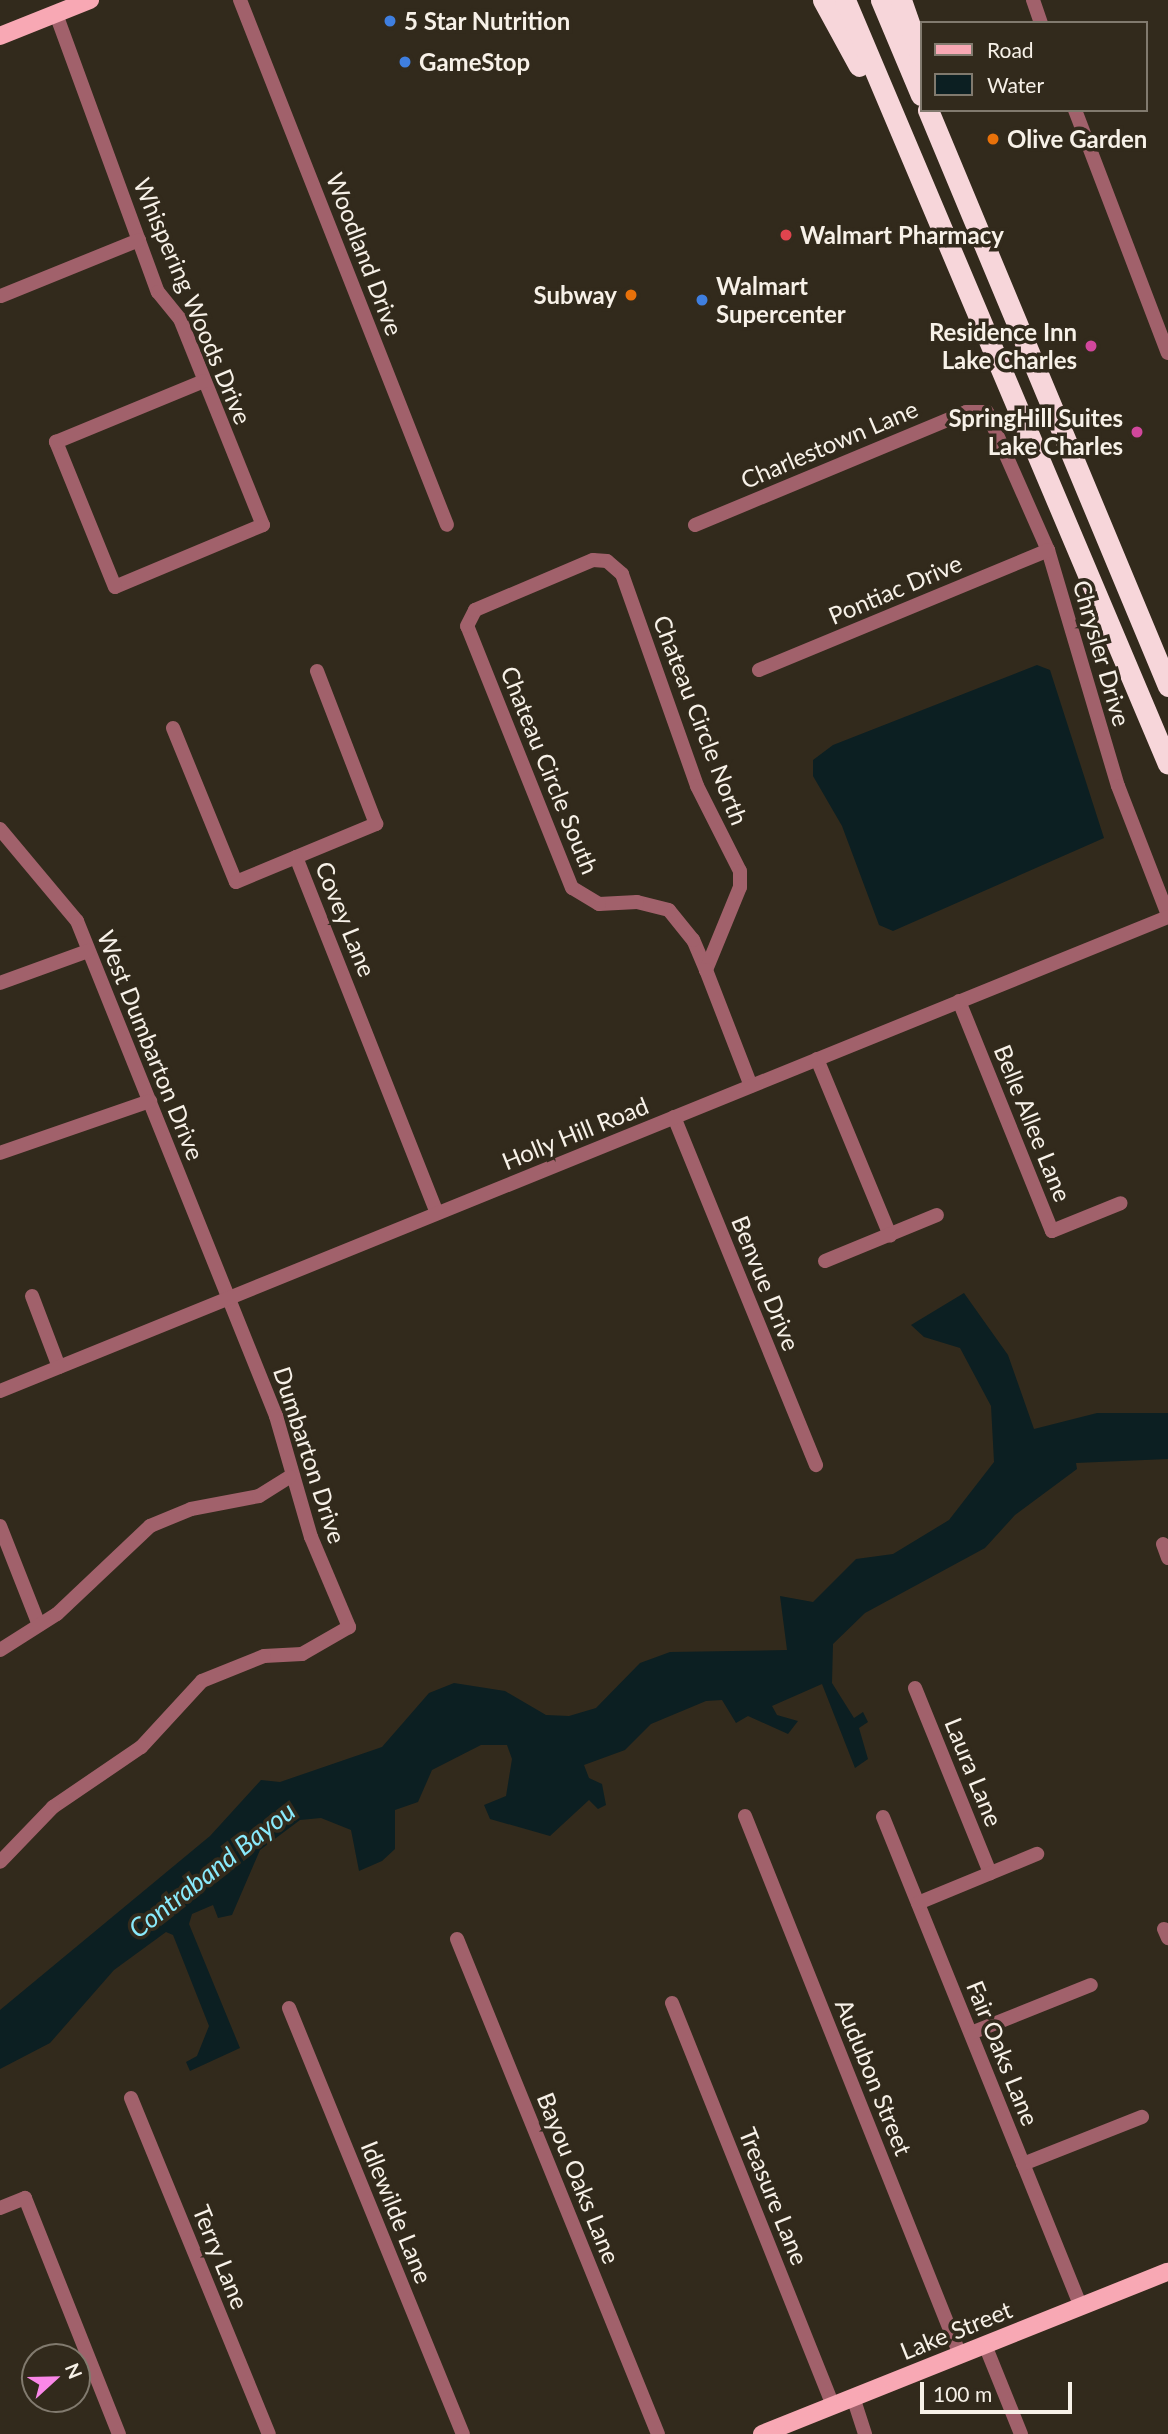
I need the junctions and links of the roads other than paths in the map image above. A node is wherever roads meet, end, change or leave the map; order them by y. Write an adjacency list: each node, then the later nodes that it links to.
1 (90, 0): 8 (main road)
2 (240, 0): 23 (street, Woodland Drive)
3 (823, 0): 16 (highway)
4 (845, 0): 16 (highway)
5 (881, 0): 12 (highway)
6 (901, 0): 11 (highway)
7 (1033, 0): 9 (street)
8 (61, 8): 10 (main road); 17 (street, Whispering Woods Drive)
9 (1040, 21)
10 (0, 36)
11 (920, 54)
12 (920, 93)
13 (929, 112): 18 (highway)
14 (941, 112): 18 (highway)
15 (1076, 112): 20 (street)
16 (915, 167): 31 (highway)
17 (139, 240): 19 (street); 21 (street, Whispering Woods Drive)
18 (1003, 287): 29 (highway)
19 (1, 296)
20 (1168, 354)
21 (204, 381): 21 (street, Whispering Woods Drive)
22 (982, 410): 24 (street, Charlestown Lane); 25 (street, Chrysler Drive)
23 (447, 525)
24 (695, 525)
25 (1048, 550): 27 (street, Pontiac Drive); 34 (street, Chrysler Drive)
26 (538, 587): 36 (street, Chateau Circle North); 36 (street, Chateau Circle South)
27 (759, 670)
28 (317, 671): 33 (street)
29 (1168, 686)
30 (173, 728): 33 (street, Covey Lane)
31 (1168, 764)
32 (0, 829): 35 (street, West Dumbarton Drive)
33 (296, 857): 45 (street, Covey Lane)
34 (1168, 916): 38 (street, Holly Hill Road)
35 (88, 951): 37 (street); 41 (street, West Dumbarton Drive)
36 (706, 970): 40 (street)
37 (0, 983)
38 (959, 1001): 39 (street, Holly Hill Road); 44 (street, Belle Allee Lane)
39 (817, 1059): 40 (street, Holly Hill Road); 47 (street)
40 (751, 1086): 42 (street, Holly Hill Road)
41 (149, 1101): 43 (street); 50 (street, West Dumbarton Drive)
42 (674, 1117): 45 (street, Holly Hill Road); 53 (street, Benvue Drive)
43 (0, 1153)
44 (1121, 1203)
45 (438, 1213): 50 (street, Holly Hill Road)
46 (937, 1215): 47 (street)
47 (890, 1235): 48 (street)
48 (825, 1261)
49 (32, 1296): 51 (street)
50 (228, 1298): 51 (street, Holly Hill Road); 54 (street, Dumbarton Drive)
51 (60, 1367): 52 (street, Holly Hill Road)
52 (0, 1391)
53 (816, 1465)
54 (290, 1476): 56 (street); 62 (street, Dumbarton Drive)
55 (0, 1526): 56 (street)
56 (39, 1625): 57 (street)
57 (0, 1650)
58 (915, 1688): 63 (street, Laura Lane)
59 (744, 1816): 77 (street, Audubon Street)
60 (883, 1817): 64 (street, Fair Oaks Lane)
61 (1037, 1854): 63 (street)
62 (0, 1862)
63 (990, 1873): 64 (street)
64 (918, 1903): 69 (street, Fair Oaks Lane)
65 (457, 1939): 84 (street, Bayou Oaks Lane)
66 (1091, 1985): 69 (street)
67 (672, 2004): 79 (street, Treasure Lane)
68 (289, 2008): 83 (street, Idlewilde Lane)
69 (971, 2033): 72 (street, Fair Oaks Lane)
70 (131, 2098): 82 (street, Terry Lane)
71 (1142, 2117): 72 (street)
72 (1023, 2164): 75 (street, Fair Oaks Lane)
73 (0, 2208): 81 (street)
74 (1168, 2272): 75 (main road, Lake Street)
75 (1082, 2307): 76 (main road, Lake Street)
76 (985, 2345): 77 (main road, Lake Street); 86 (street)
77 (960, 2355): 78 (main road, Lake Street)
78 (853, 2397): 79 (main road, Lake Street); 85 (street)
79 (833, 2405): 80 (main road, Lake Street)
80 (767, 2433)
81 (119, 2434)
82 (269, 2434)
83 (463, 2434)
84 (658, 2434)
85 (865, 2434)
86 (1021, 2434)

